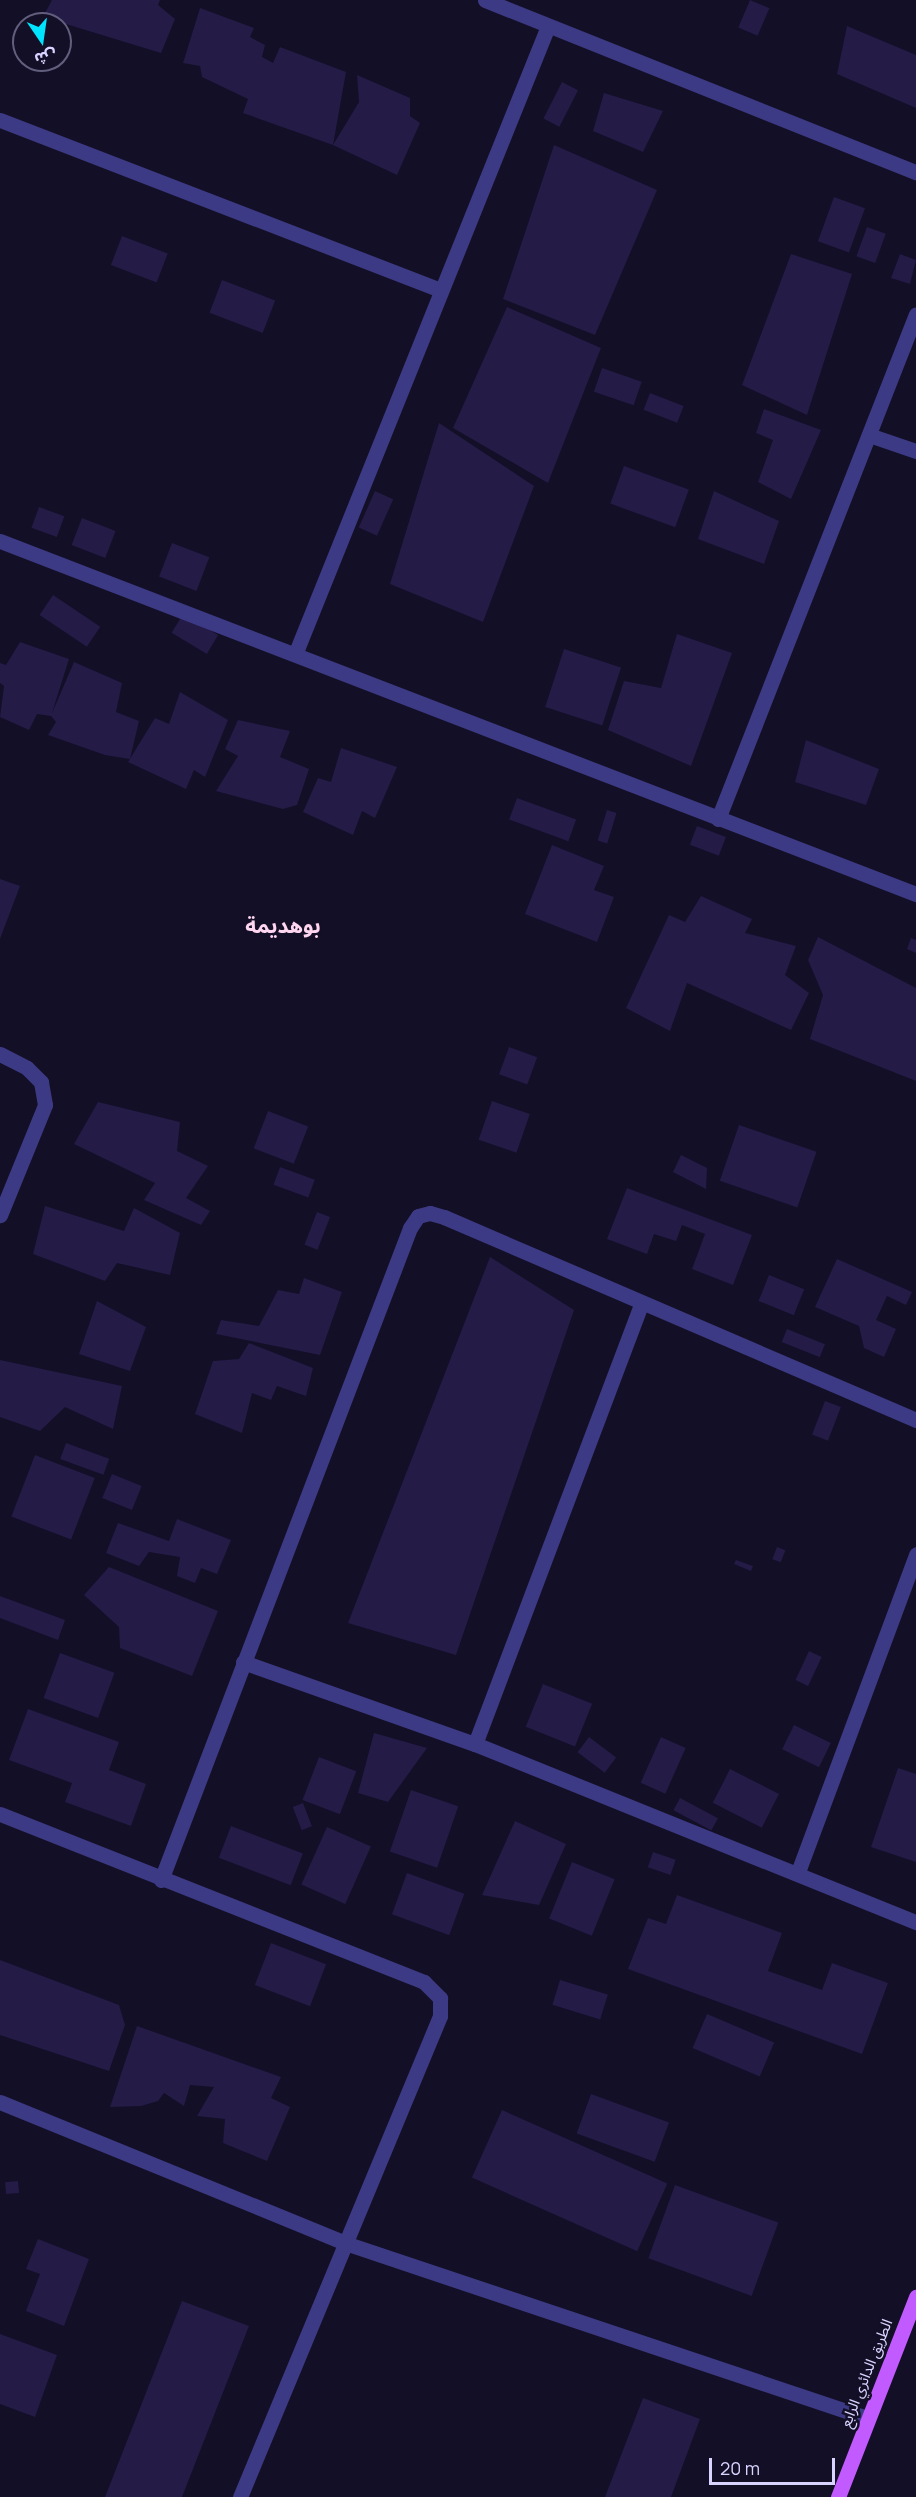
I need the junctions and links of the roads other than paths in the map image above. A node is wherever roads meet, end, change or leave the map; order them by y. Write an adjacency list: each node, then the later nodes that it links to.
1 (485, 0): 2 (street)
2 (548, 26): 4 (street); 5 (street)
3 (0, 120): 5 (street)
4 (916, 172)
5 (439, 289): 10 (street)
6 (916, 314): 7 (street)
7 (869, 435): 8 (street); 11 (street)
8 (916, 451)
9 (0, 542): 10 (street)
10 (296, 652): 11 (street)
11 (718, 819): 12 (street)
12 (916, 894)
13 (0, 1054): 14 (street)
14 (0, 1215)
15 (642, 1303): 16 (street); 18 (street); 19 (street)
16 (916, 1420)
17 (916, 1554): 21 (street)
18 (243, 1662): 19 (street); 22 (street)
19 (475, 1744): 21 (street)
20 (0, 1814): 22 (street)
21 (798, 1872): 23 (street)
22 (161, 1880): 25 (street)
23 (916, 1922)
24 (0, 2102): 25 (street)
25 (345, 2243): 27 (street); 28 (street)
26 (916, 2297): 27 (main road, الطريق الدائري الرابع)
27 (867, 2418): 29 (main road, الطريق الدائري الرابع)
28 (240, 2497)
29 (838, 2497)

